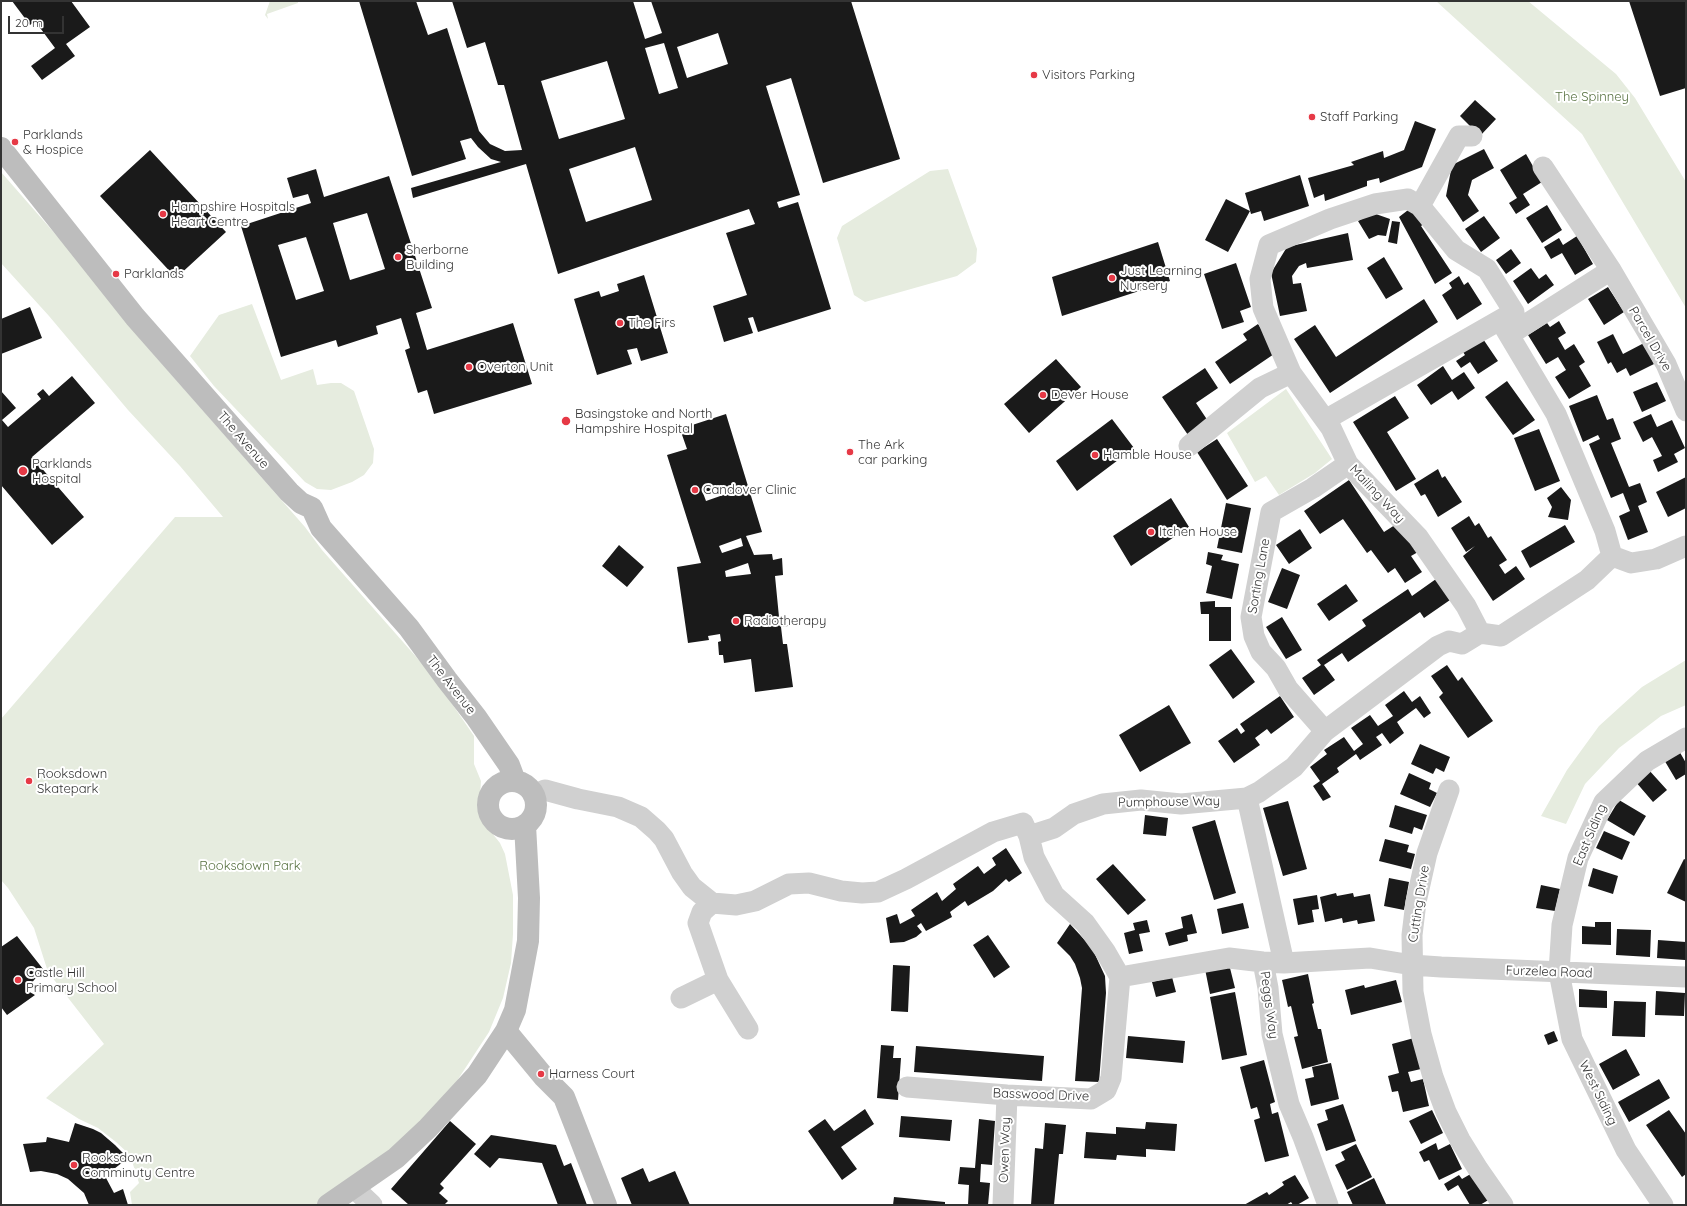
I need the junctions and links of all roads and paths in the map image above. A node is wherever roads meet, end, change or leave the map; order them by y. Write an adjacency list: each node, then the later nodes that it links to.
1 (1472, 136): 4 (street)
2 (1, 148): 15 (street, The Avenue)
3 (1543, 167): 5 (street, Parcel Drive)
4 (1420, 206): 6 (street); 7 (street, Mailing Way)
5 (1610, 270): 6 (street); 8 (street, Parcel Drive)
6 (1508, 322): 9 (street); 13 (street)
7 (1291, 373): 9 (street, Mailing Way); 10 (street)
8 (1686, 411)
9 (1325, 420): 11 (street, Mailing Way)
10 (1189, 446)
11 (1348, 464): 14 (street, Mailing Way); 16 (street, Sorting Lane)
12 (1686, 546): 13 (street)
13 (1612, 556): 14 (street)
14 (1480, 634): 16 (street, Pumphouse Way)
15 (484, 729): 18 (street, The Avenue); 19 (street, The Avenue)
16 (1325, 731): 21 (street, Pumphouse Way)
17 (1686, 738): 28 (street, East Siding)
18 (515, 781): 19 (street); 22 (street)
19 (494, 788): 22 (street)
20 (1449, 790): 27 (street, Cutting Drive)
21 (1247, 798): 23 (street, Pumphouse Way); 26 (street, Peggs Way)
22 (526, 815): 24 (street); 34 (street)
23 (1029, 836): 24 (street); 29 (street)
24 (712, 903): 31 (street)
25 (1263, 962): 26 (street, Peggs Way); 29 (street); 42 (street, Peggs Way)
26 (1284, 963): 27 (street)
27 (1412, 965): 28 (street, Furzelea Road); 43 (street, Cutting Drive)
28 (1559, 972): 30 (street, Furzelea Road); 44 (street, West Siding)
29 (1120, 977): 36 (street, Basswood Drive)
30 (1686, 977)
31 (718, 980): 32 (street); 33 (street)
32 (681, 998)
33 (748, 1029)
34 (506, 1031): 37 (street); 40 (street)
35 (908, 1087): 36 (street, Basswood Drive)
36 (1006, 1095): 41 (street, Owen Way)
37 (354, 1188): 38 (street); 39 (street)
38 (328, 1205)
39 (372, 1205)
40 (606, 1205)
41 (1003, 1205)
42 (1328, 1205)
43 (1504, 1205)
44 (1663, 1205)

